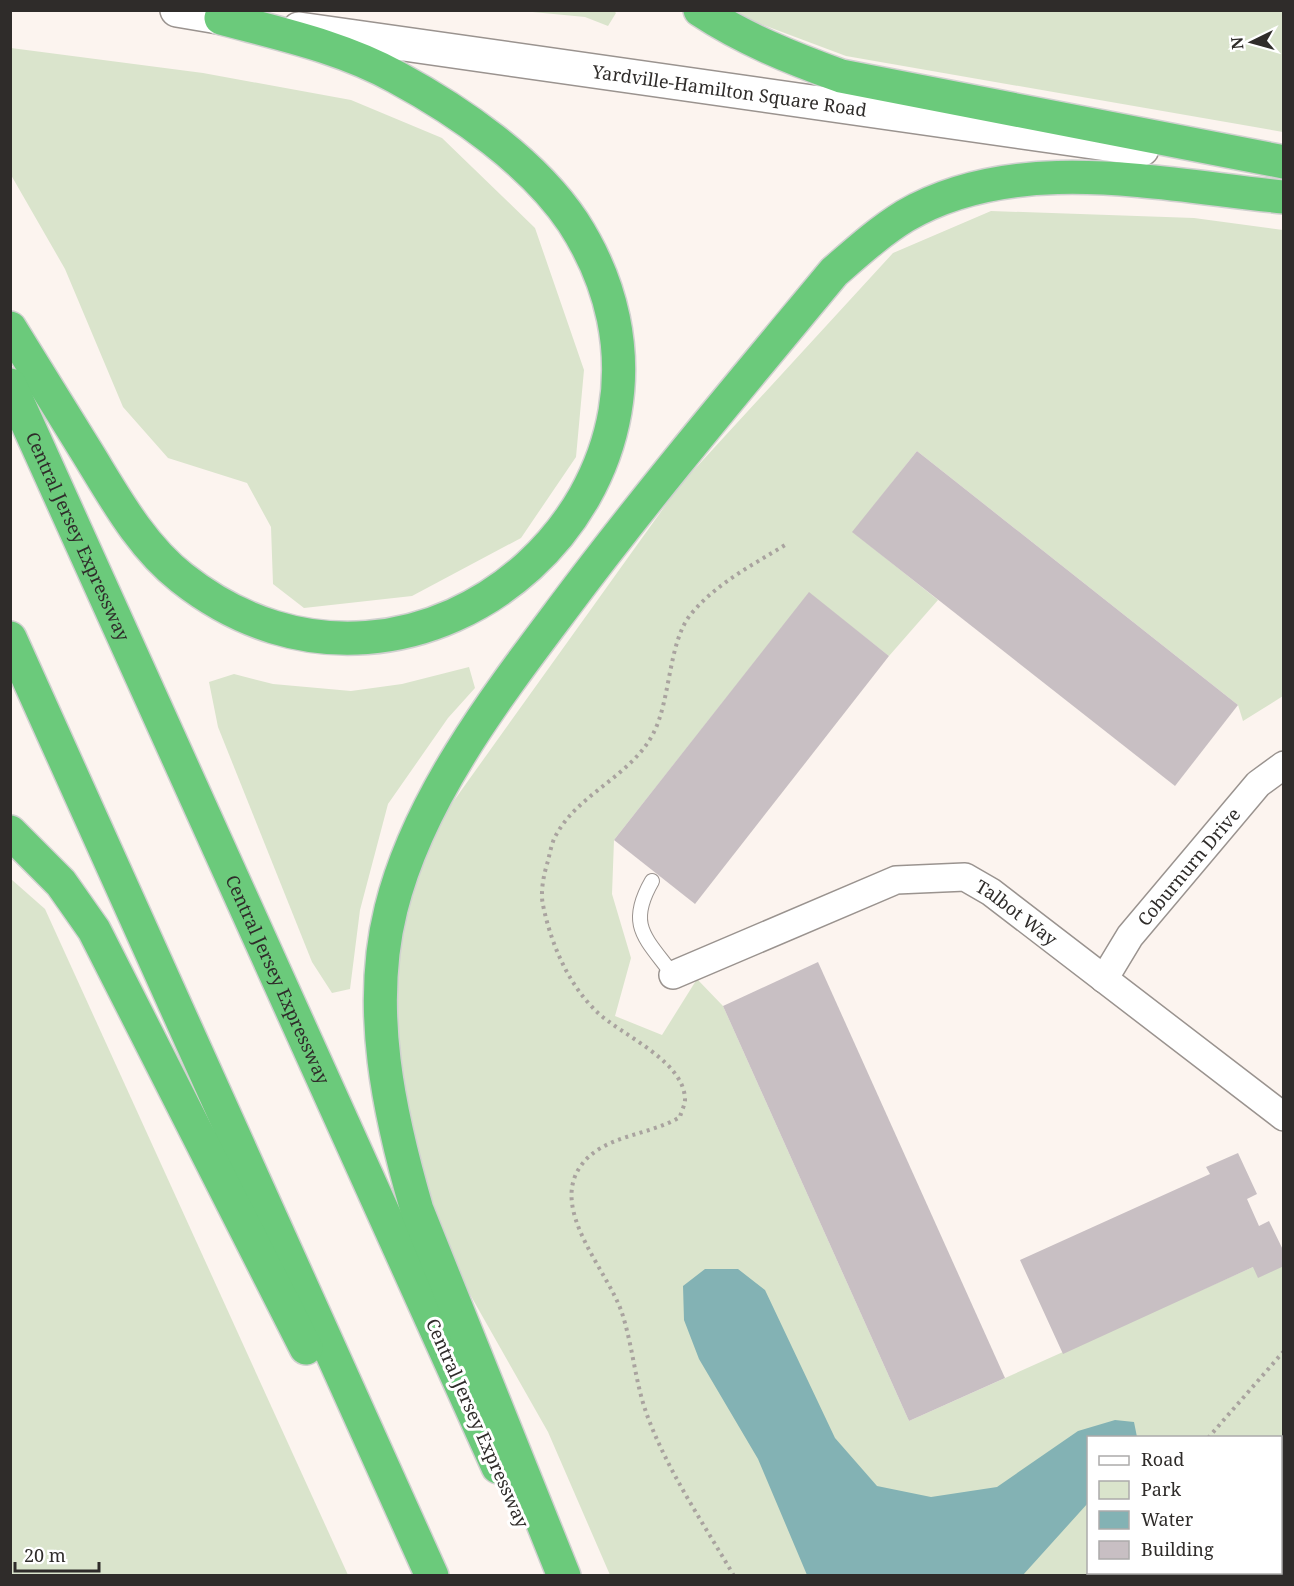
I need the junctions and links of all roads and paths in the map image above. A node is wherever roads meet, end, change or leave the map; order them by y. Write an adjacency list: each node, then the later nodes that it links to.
1 (177, 10): 3 (street, Yardville-Hamilton Square Road)
2 (700, 10): 4 (highway)
3 (221, 18): 5 (street, Yardville-Hamilton Square Road); 7 (highway)
4 (1284, 162)
5 (1284, 168)
6 (1284, 197): 22 (highway)
7 (10, 328)
8 (10, 385): 21 (highway, Central Jersey Expressway)
9 (785, 545): 23 (path)
10 (10, 638): 20 (highway)
11 (1284, 765): 15 (street, Coburnurn Drive)
12 (10, 832): 19 (highway)
13 (652, 881): 14 (lane)
14 (673, 975): 15 (street, Talbot Way)
15 (1104, 979): 16 (street, Talbot Way)
16 (1284, 1117)
17 (1284, 1351): 18 (path)
18 (1209, 1436)
19 (418, 1575)
20 (432, 1575)
21 (546, 1575)
22 (564, 1575)
23 (734, 1575)

